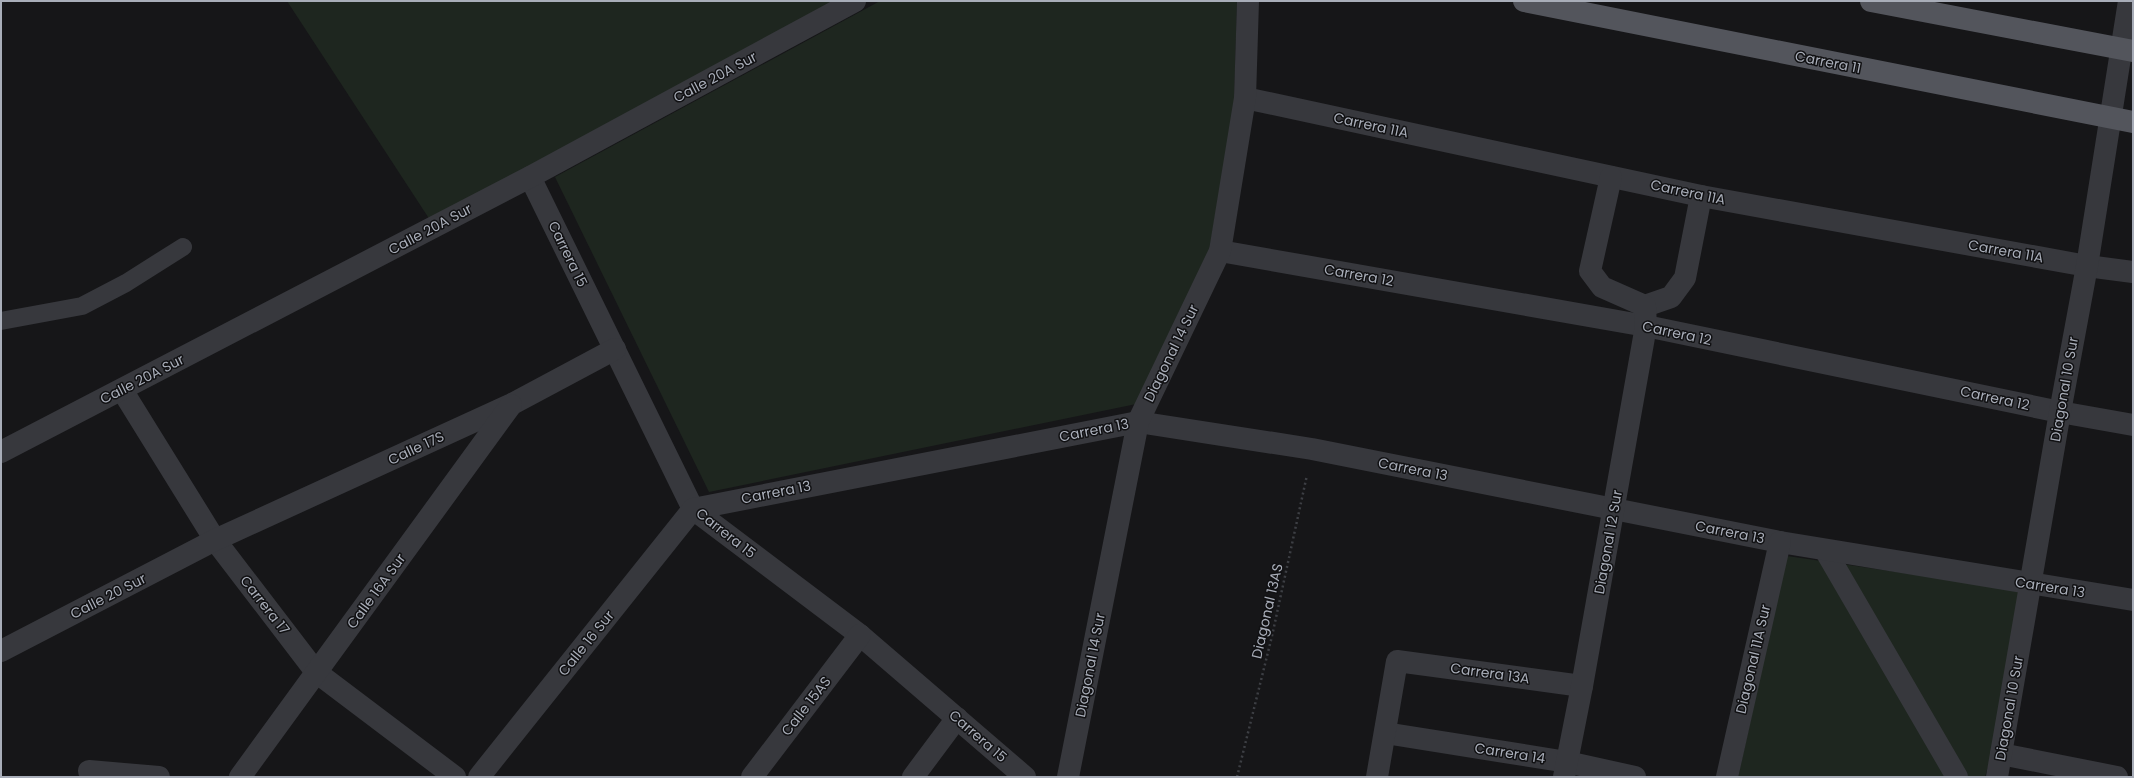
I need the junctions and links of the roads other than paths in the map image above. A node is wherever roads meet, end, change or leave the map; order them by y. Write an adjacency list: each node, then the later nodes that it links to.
1 (855, 1): 11 (street, Calle 20A Sur)
2 (1248, 1): 8 (street, Diagonal 14 Sur)
3 (1524, 1): 9 (main road, Carrera 11)
4 (1871, 1): 6 (main road)
5 (2129, 1): 7 (street, Diagonal 10 Sur)
6 (1929, 7): 7 (main road)
7 (2127, 50): 9 (street, Diagonal 10 Sur)
8 (1245, 98): 12 (street, Carrera 11A); 15 (street, Diagonal 14 Sur)
9 (2110, 118): 10 (main road, Carrera 11); 16 (street, Diagonal 10 Sur)
10 (2133, 122)
11 (530, 177): 20 (street, Carrera 15); 21 (street, Calle 20A Sur)
12 (1611, 177): 13 (street, Carrera 11A); 18 (street)
13 (1701, 196): 16 (street, Carrera 11A); 18 (street)
14 (183, 247): 19 (lane)
15 (1220, 251): 18 (street, Carrera 12); 24 (street, Diagonal 14 Sur)
16 (2088, 266): 17 (street, Carrera 11A); 23 (street, Diagonal 10 Sur)
17 (2133, 272)
18 (1646, 316): 23 (street, Carrera 12); 28 (street, Diagonal 12 Sur)
19 (1, 321)
20 (615, 348): 22 (street, Calle 17S); 27 (street, Carrera 15)
21 (122, 390): 26 (street, Calle 20A Sur); 29 (street, Carrera 17)
22 (512, 404): 29 (street, Calle 17S); 36 (street, Calle 16A Sur)
23 (2060, 412): 25 (street, Carrera 12); 32 (street, Diagonal 10 Sur)
24 (1138, 422): 27 (street, Carrera 13); 28 (street, Carrera 13); 50 (street, Diagonal 14 Sur)
25 (2133, 425)
26 (1, 452)
27 (693, 509): 34 (street, Carrera 15); 46 (street, Calle 16 Sur)
28 (1614, 510): 30 (street, Carrera 13); 37 (street, Diagonal 12 Sur)
29 (215, 540): 35 (street, Calle 20 Sur); 36 (street, Carrera 17)
30 (1780, 542): 31 (street, Carrera 13); 53 (street, Diagonal 11A Sur)
31 (1825, 550): 32 (street, Carrera 13); 54 (street)
32 (2030, 584): 33 (street, Carrera 13); 40 (street, Diagonal 10 Sur)
33 (2133, 600)
34 (860, 635): 38 (street, Carrera 15); 47 (street, Calle 15AS)
35 (1, 652)
36 (316, 672): 44 (street, Calle 16A Sur); 45 (street, Carrera 17)
37 (1582, 686): 39 (street, Carrera 13A); 41 (street, Diagonal 12 Sur)
38 (957, 718): 48 (street); 49 (street, Carrera 15)
39 (1385, 733): 41 (street, Carrera 14); 51 (street)
40 (2006, 755): 55 (street, Diagonal 10 Sur); 56 (street); 57 (street)
41 (1565, 769): 52 (street, Carrera 14)
42 (84, 775): 43 (street)
43 (159, 777)
44 (240, 777)
45 (455, 777)
46 (479, 777)
47 (752, 777)
48 (913, 777)
49 (1024, 777)
50 (1068, 777)
51 (1377, 777)
52 (1635, 777)
53 (1727, 777)
54 (1957, 777)
55 (1997, 777)
56 (2023, 777)
57 (2117, 777)

